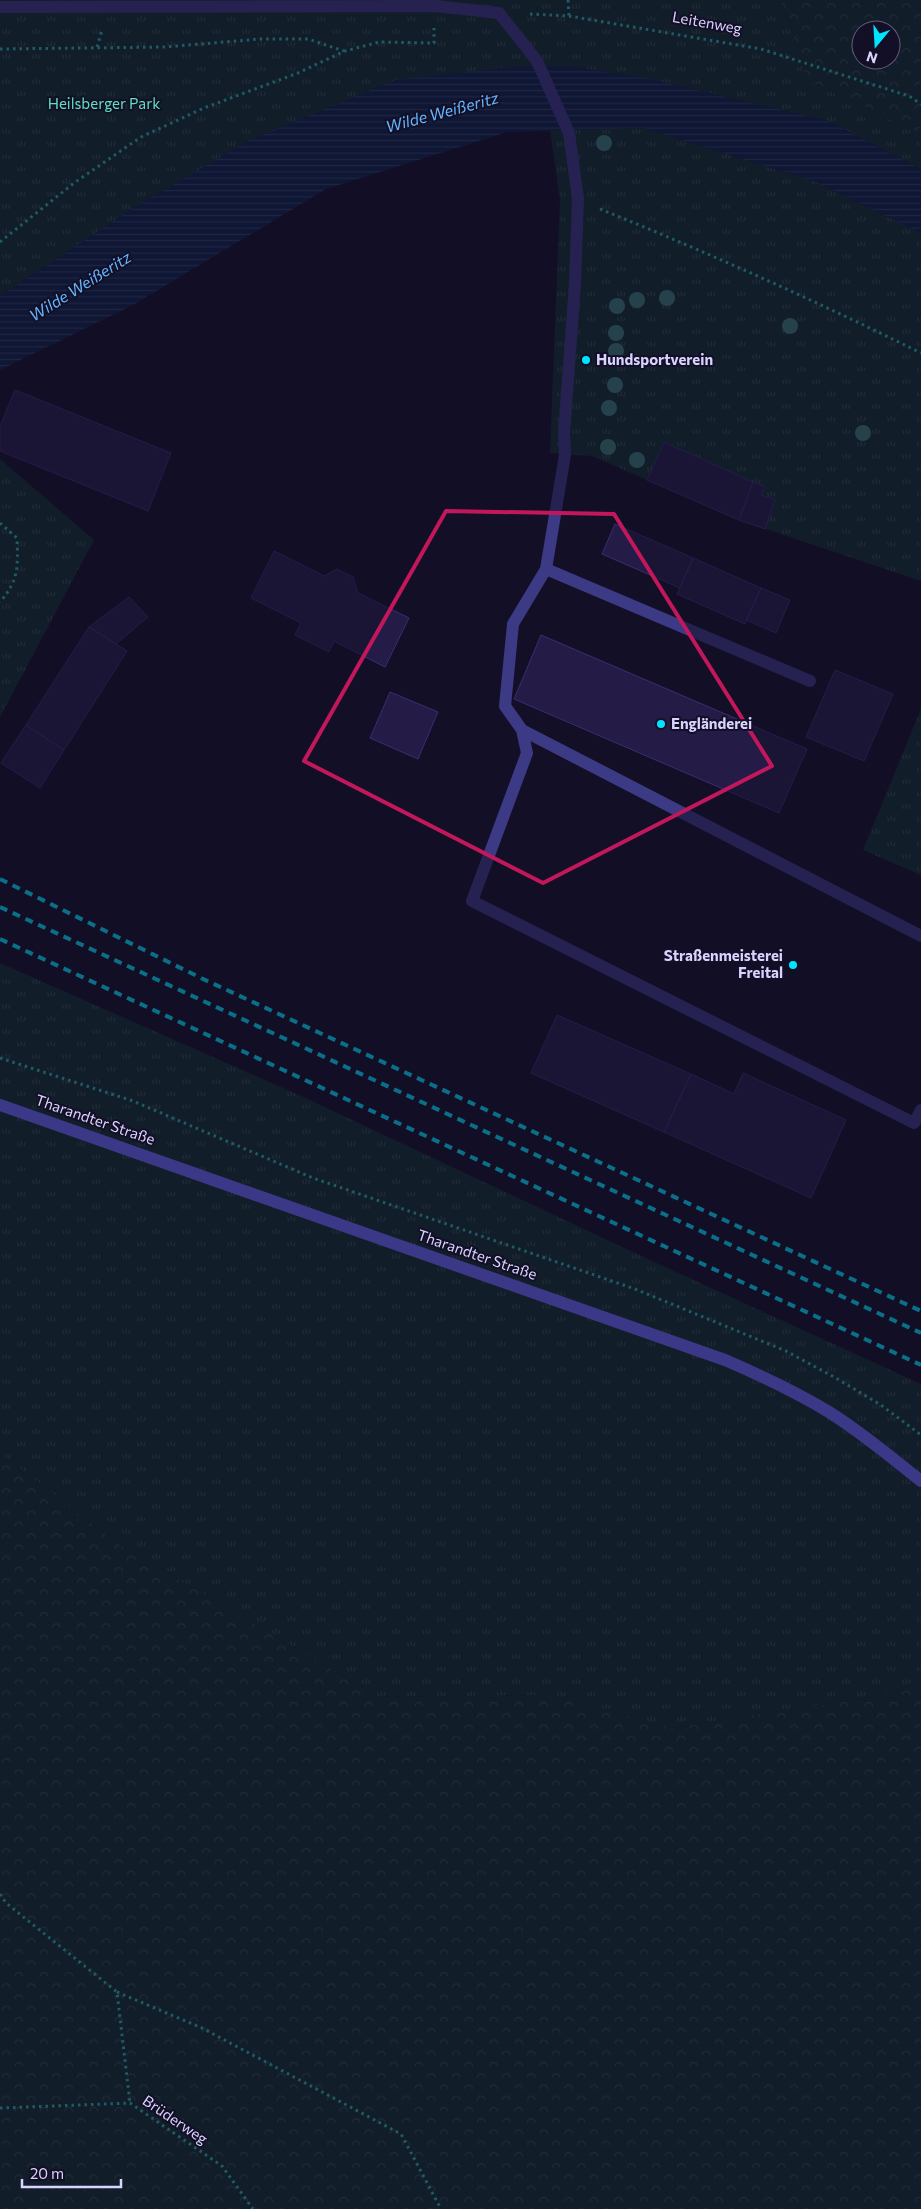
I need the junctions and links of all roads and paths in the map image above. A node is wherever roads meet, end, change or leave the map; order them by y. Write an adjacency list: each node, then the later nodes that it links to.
1 (568, 0): 5 (path)
2 (435, 6): 3 (street); 4 (street); 7 (path)
3 (0, 7)
4 (499, 13): 5 (path, Leitenweg); 9 (street)
5 (569, 16): 8 (path, Leitenweg)
6 (0, 49): 7 (path)
7 (345, 51): 10 (path)
8 (921, 104)
9 (578, 199): 11 (path); 13 (street)
10 (0, 242)
11 (921, 353)
12 (0, 523): 14 (path)
13 (546, 569): 15 (street); 16 (street)
14 (0, 602)
15 (810, 681)
16 (522, 730): 17 (street); 20 (street)
17 (921, 936)
18 (0, 1058): 21 (path)
19 (0, 1105): 22 (main road, Tharandter Straße)
20 (921, 1110)
21 (921, 1435)
22 (921, 1481)
23 (0, 1894): 24 (path)
24 (117, 1992): 25 (path); 28 (path)
25 (130, 2103): 26 (path, Brüderweg); 27 (path, Brüderweg)
26 (0, 2108)
27 (253, 2209)
28 (442, 2209)

